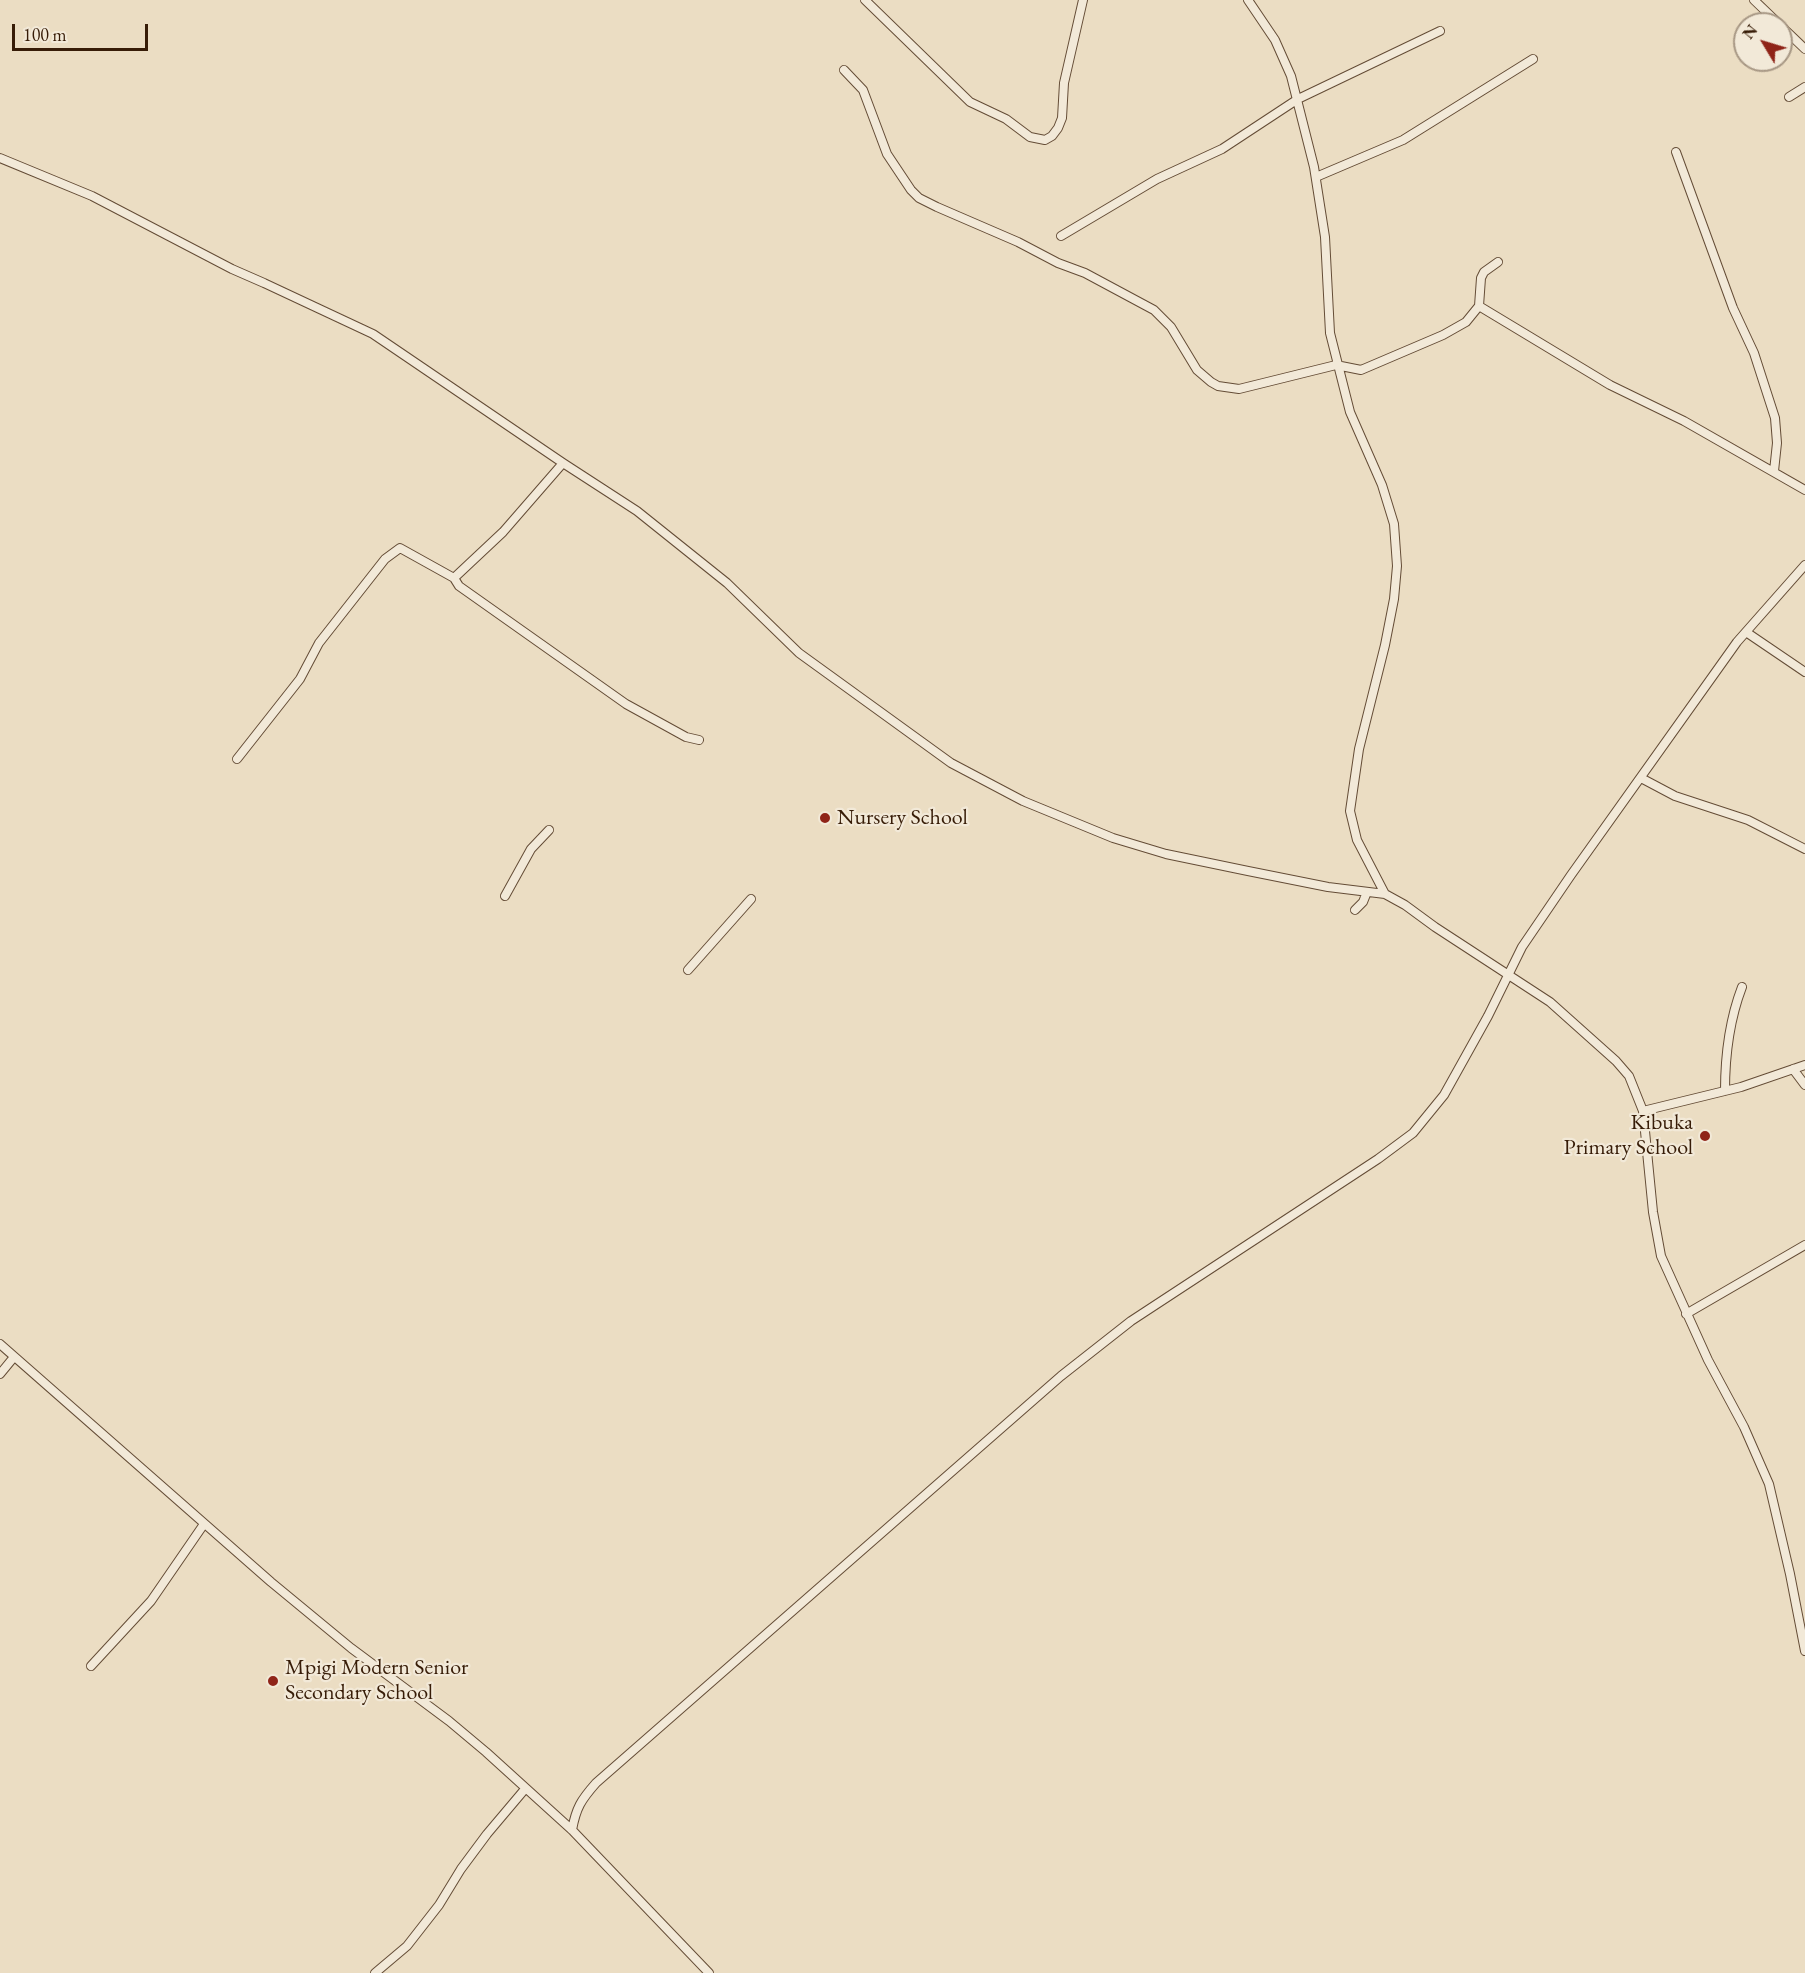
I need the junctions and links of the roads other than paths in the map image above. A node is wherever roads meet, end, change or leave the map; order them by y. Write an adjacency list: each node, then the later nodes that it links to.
1 (865, 0): 2 (street)
2 (1083, 0)
3 (1248, 0): 13 (street)
4 (1754, 0): 5 (street)
5 (1766, 12)
6 (1440, 31): 13 (street)
7 (1793, 37): 8 (street)
8 (1805, 49)
9 (1533, 59): 16 (street)
10 (844, 70): 20 (street)
11 (1805, 87): 12 (street)
12 (1789, 97)
13 (1298, 99): 16 (street); 17 (street)
14 (1676, 152): 22 (street)
15 (0, 159): 21 (street)
16 (1316, 177): 20 (street)
17 (1060, 236)
18 (1498, 262): 19 (street)
19 (1479, 306): 20 (street); 22 (street)
20 (1339, 366): 34 (street)
21 (563, 464): 25 (street); 33 (street)
22 (1774, 471): 23 (street)
23 (1805, 490)
24 (1805, 565): 26 (street)
25 (454, 579): 28 (street); 29 (street)
26 (1746, 632): 27 (street); 30 (street)
27 (1805, 672)
28 (699, 740)
29 (237, 759)
30 (1641, 777): 32 (street); 39 (street)
31 (549, 830): 35 (street)
32 (1805, 849)
33 (1367, 892): 34 (street); 37 (street)
34 (1385, 894): 39 (street)
35 (505, 896)
36 (751, 898): 38 (street)
37 (1356, 910)
38 (688, 970)
39 (1509, 975): 45 (street); 55 (street)
40 (1742, 987): 44 (street)
41 (1805, 1065): 42 (street)
42 (1793, 1069): 43 (street); 44 (street)
43 (1805, 1085)
44 (1725, 1091): 45 (street)
45 (1644, 1111): 47 (street)
46 (1805, 1245): 47 (street)
47 (1686, 1314): 52 (street)
48 (0, 1344): 49 (street)
49 (14, 1357): 50 (street); 51 (street)
50 (0, 1374)
51 (204, 1524): 53 (street); 54 (street)
52 (1805, 1651)
53 (91, 1666)
54 (525, 1789): 55 (street); 56 (street)
55 (572, 1830): 57 (street)
56 (375, 1973)
57 (709, 1973)

